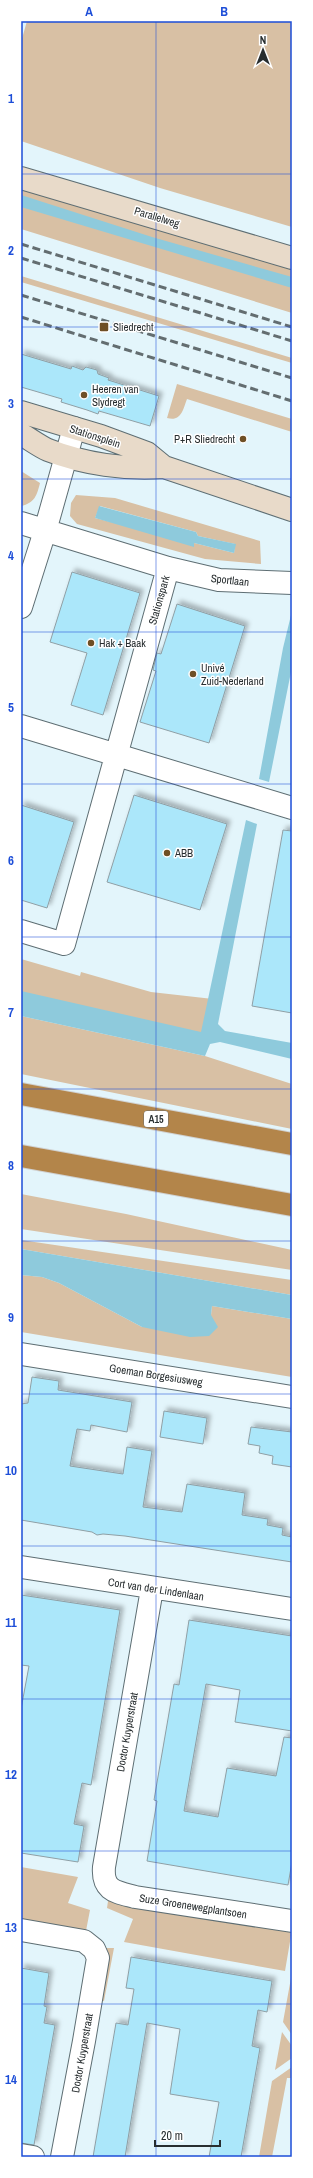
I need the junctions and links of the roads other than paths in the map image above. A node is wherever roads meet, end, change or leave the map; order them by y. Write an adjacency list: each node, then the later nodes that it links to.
1 (21, 178): 2 (main road, Parallelweg)
2 (292, 258)
3 (21, 412): 4 (main road, Stationsplein)
4 (74, 428): 6 (street); 7 (main road, Stationsplein)
5 (21, 434): 6 (main road, Stationsplein)
6 (66, 456): 7 (main road, Stationsplein); 10 (street)
7 (164, 467): 8 (main road, Stationsplein)
8 (292, 510)
9 (21, 523): 10 (street, Stationspark)
10 (45, 531): 11 (street, Stationspark); 13 (street)
11 (168, 568): 12 (street, Sportlaan); 15 (street, Stationspark)
12 (292, 583)
13 (21, 607)
14 (21, 726): 15 (street)
15 (115, 756): 16 (street); 17 (street, Stationspark)
16 (292, 808)
17 (21, 931)
18 (21, 1094): 19 (highway, A15)
19 (292, 1144)
20 (21, 1156): 21 (highway)
21 (292, 1205)
22 (21, 1354): 23 (street, Goeman Borgesiusweg)
23 (292, 1396)
24 (21, 1567): 25 (street, Cort van der Lindenlaan)
25 (152, 1589): 26 (street, Cort van der Lindenlaan); 27 (street, Doctor Kuyperstraat)
26 (292, 1609)
27 (103, 1876): 28 (street, Suze Groenewegplantsoen)
28 (292, 1922)
29 (21, 1930): 32 (street, Doctor Kuyperstraat)
30 (21, 2155): 31 (street)
31 (33, 2157)
32 (62, 2157)

